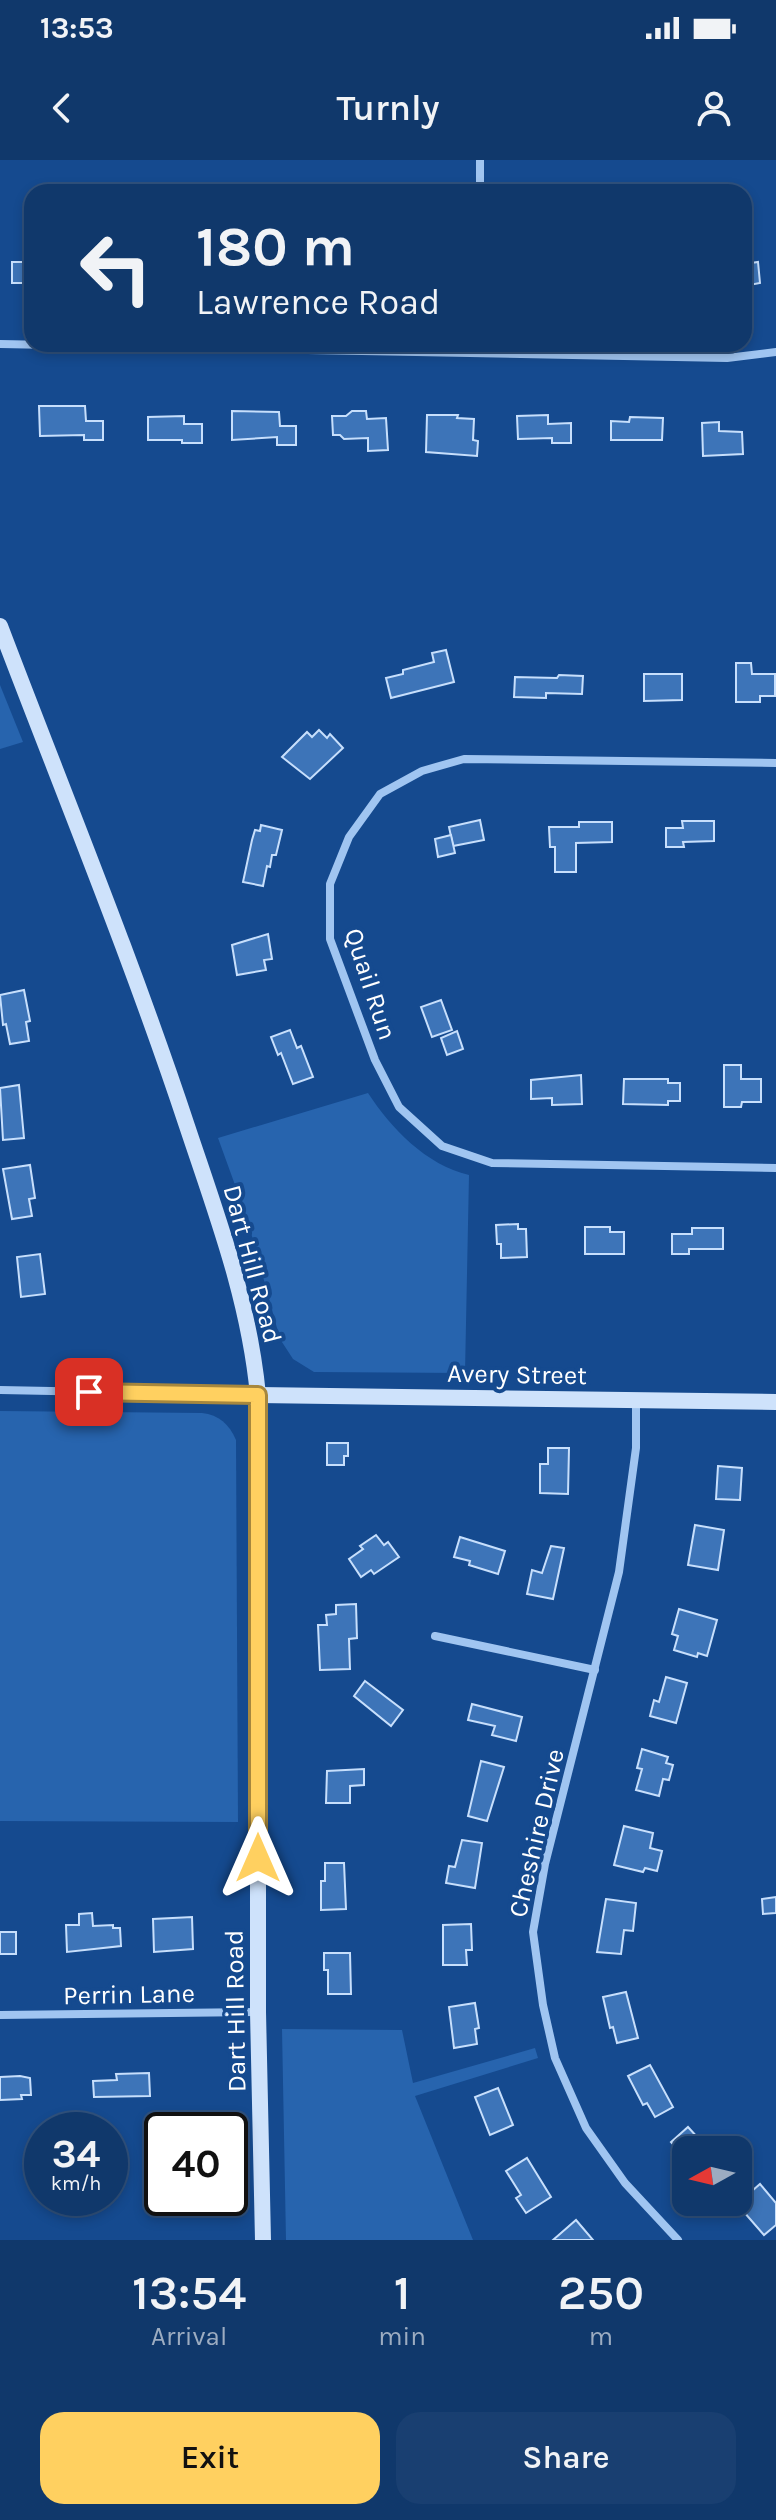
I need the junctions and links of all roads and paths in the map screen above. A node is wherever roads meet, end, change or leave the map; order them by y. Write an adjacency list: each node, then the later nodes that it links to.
1 (480, 160): 2 (street)
2 (480, 184)
3 (0, 344): 4 (street)
4 (24, 345)
5 (348, 352): 7 (street)
6 (776, 352): 7 (street)
7 (478, 355)
8 (0, 626): 12 (main road, Dart Hill Road)
9 (776, 763): 10 (street, Quail Run)
10 (776, 1168)
11 (0, 1390): 12 (street)
12 (258, 1395): 13 (main road, Avery Street); 17 (main road, Dart Hill Road)
13 (636, 1399): 14 (main road, Avery Street); 16 (street, Cheshire Drive)
14 (776, 1402)
15 (435, 1636): 16 (street)
16 (595, 1670): 20 (street, Cheshire Drive)
17 (258, 2012): 18 (street, Perrin Lane); 19 (main road, Dart Hill Road)
18 (0, 2015)
19 (263, 2240)
20 (678, 2240)

